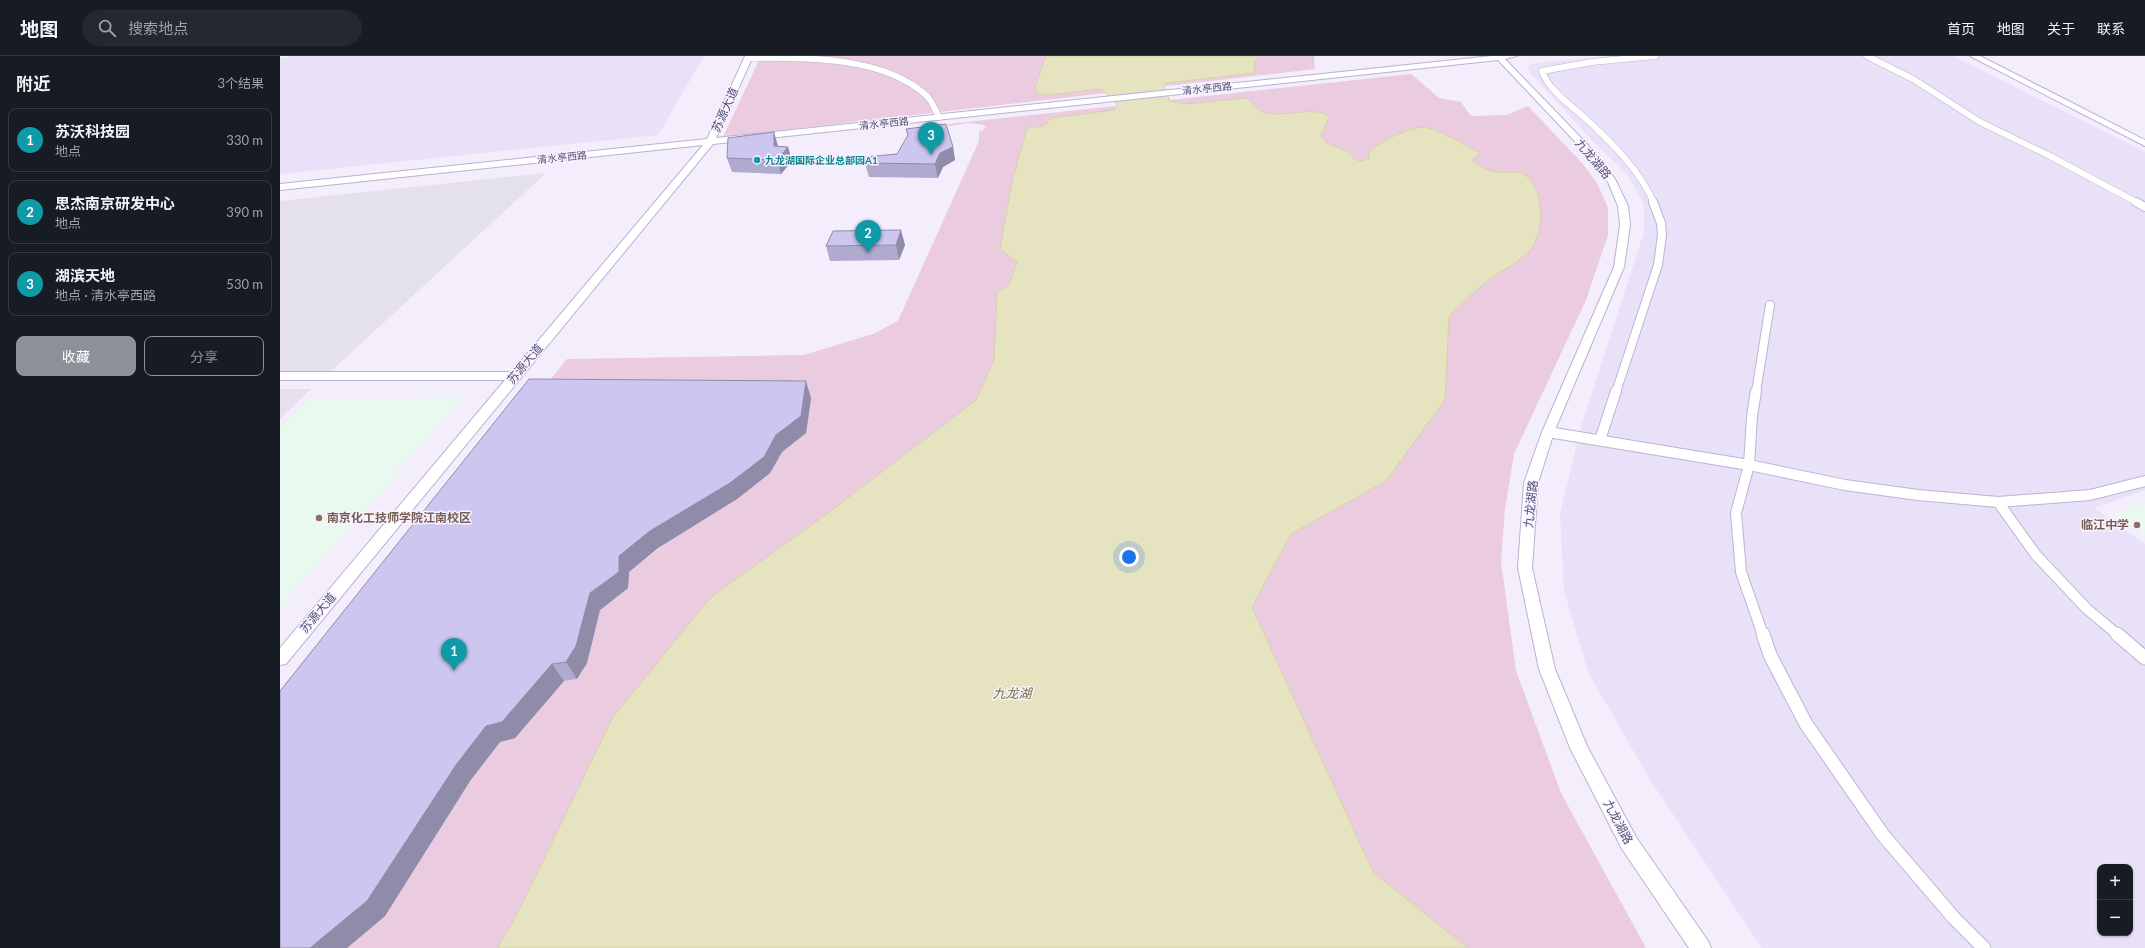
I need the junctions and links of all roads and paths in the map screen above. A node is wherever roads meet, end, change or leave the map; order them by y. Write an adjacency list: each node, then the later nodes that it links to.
1 (1503, 56): 6 (main road, 清水亭西路); 14 (main road, 九龙湖路)
2 (1655, 56): 15 (street)
3 (1867, 56): 10 (street)
4 (1974, 56): 8 (main road)
5 (748, 57): 6 (street); 7 (main road, 苏源大道)
6 (939, 117): 7 (main road, 清水亭西路)
7 (710, 142): 9 (main road, 清水亭西路); 13 (main road, 苏源大道)
8 (2145, 143)
9 (280, 187)
10 (2145, 206)
11 (1770, 305): 16 (street)
12 (280, 376): 13 (main road)
13 (514, 376): 20 (main road, 苏源大道)
14 (1548, 432): 15 (street); 21 (main road, 九龙湖路)
15 (1600, 440): 16 (street)
16 (1748, 465): 18 (street); 22 (street)
17 (2145, 481): 18 (street)
18 (1998, 502): 19 (street)
19 (2145, 658)
20 (280, 659)
21 (1700, 948)
22 (1984, 948)

